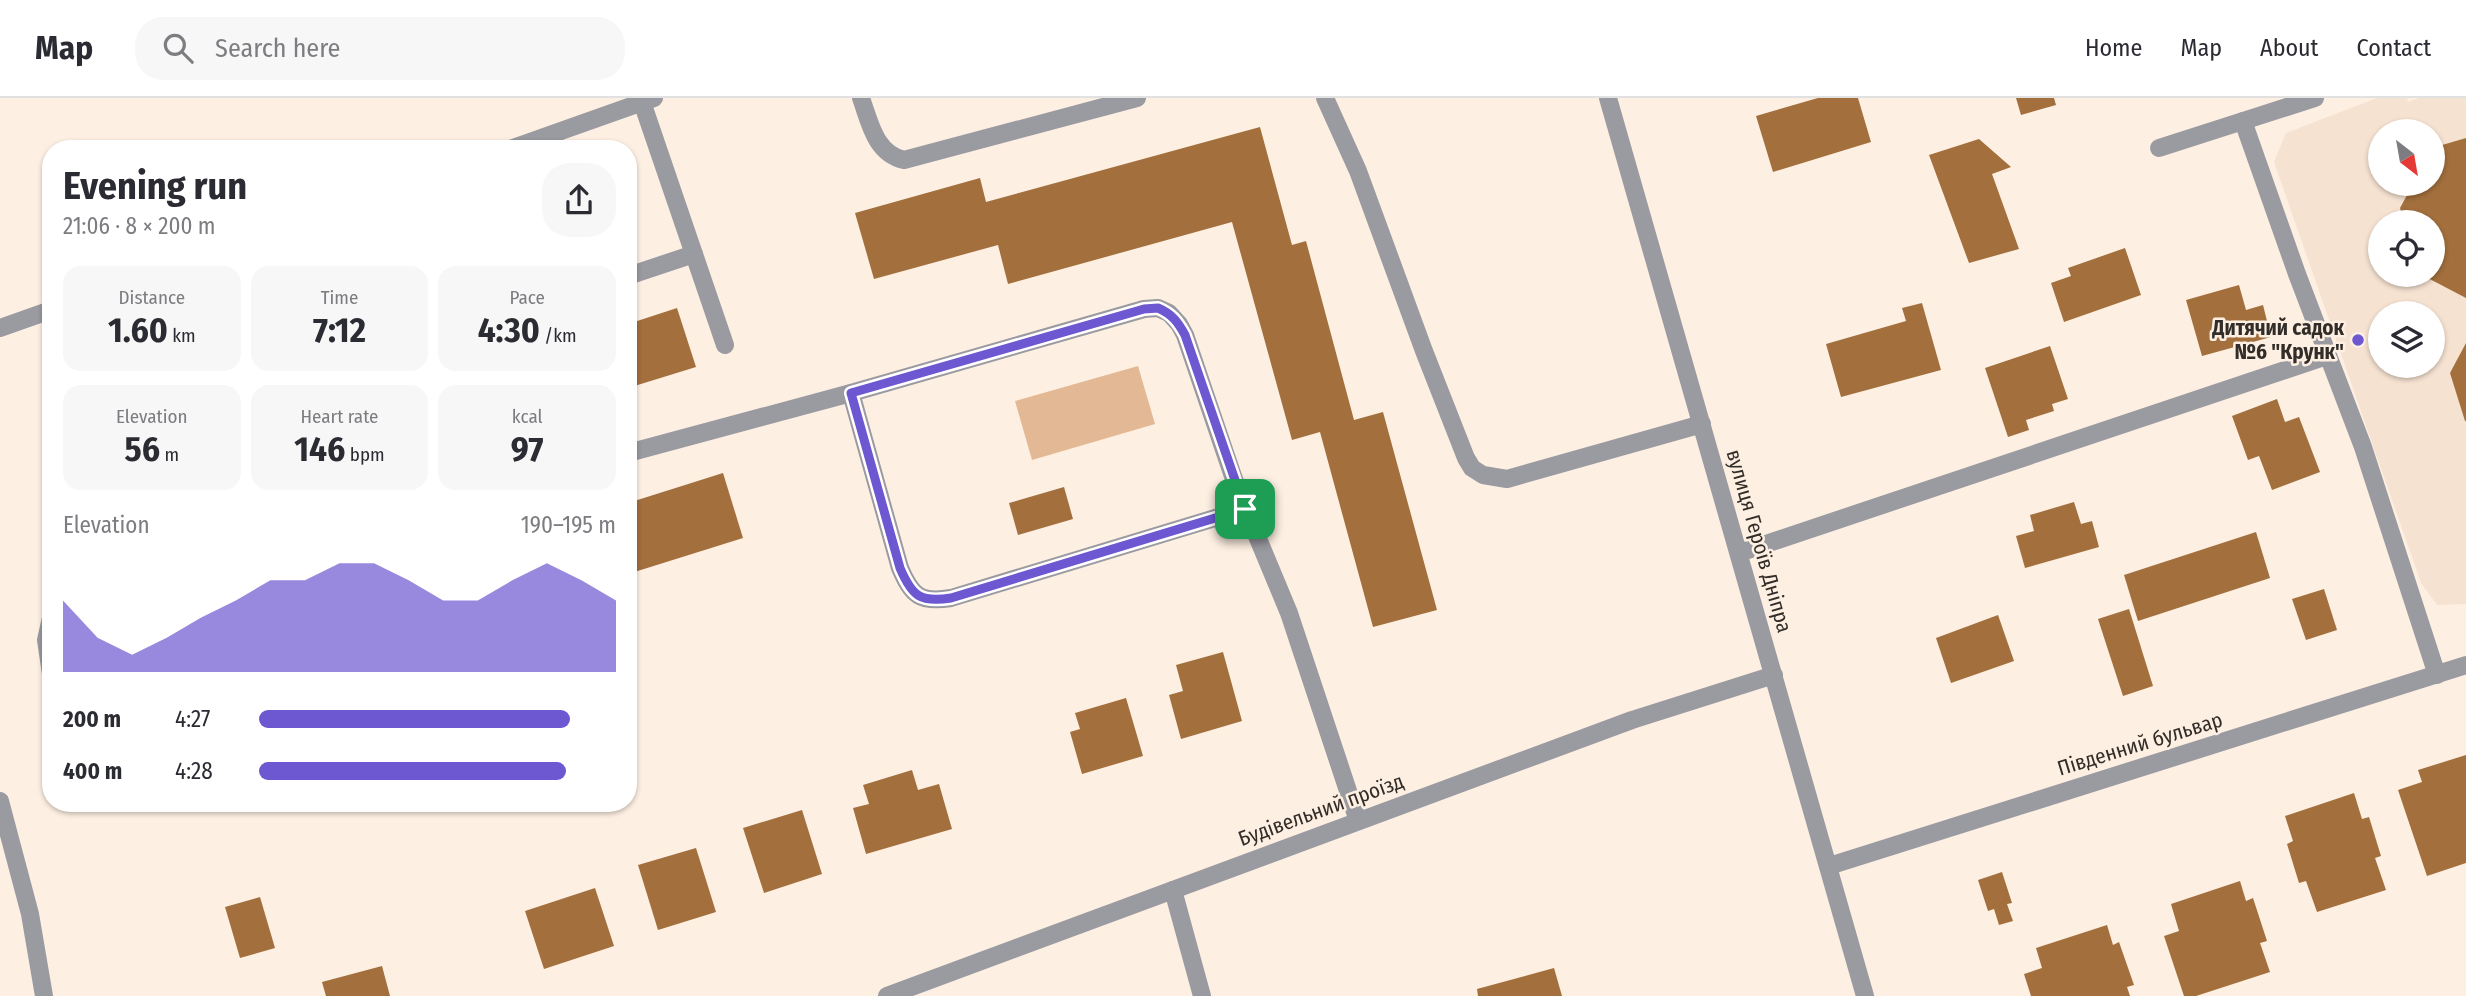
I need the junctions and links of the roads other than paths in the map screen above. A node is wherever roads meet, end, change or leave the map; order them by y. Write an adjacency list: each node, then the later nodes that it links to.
1 (861, 98): 2 (street)
2 (1137, 98)
3 (1325, 98): 17 (street)
4 (1608, 98): 17 (street, вулиця Героїв Дніпра)
5 (2315, 98): 7 (street)
6 (648, 100): 8 (street); 10 (street)
7 (2243, 121): 9 (street); 15 (street)
8 (536, 140)
9 (2159, 148)
10 (694, 254): 11 (street); 14 (street)
11 (637, 273)
12 (42, 313): 13 (street)
13 (0, 328)
14 (725, 345)
15 (2328, 356): 20 (street); 23 (street)
16 (851, 393): 18 (street); 19 (street); 19 (street)
17 (1702, 424): 20 (street, вулиця Героїв Дніпра)
18 (637, 451)
19 (1245, 509): 25 (street)
20 (1739, 553): 22 (street, вулиця Героїв Дніпра)
21 (2466, 665): 23 (street, Південний бульвар)
22 (1774, 675): 25 (street, Будівельний проїзд); 26 (street, вулиця Героїв Дніпра)
23 (2437, 675): 26 (street, Південний бульвар)
24 (0, 801): 28 (street)
25 (1358, 821): 27 (street, Будівельний проїзд)
26 (1829, 866): 31 (street, вулиця Героїв Дніпра)
27 (1173, 890): 29 (street, Будівельний проїзд); 30 (street)
28 (44, 996)
29 (887, 996)
30 (1202, 996)
31 (1865, 996)

